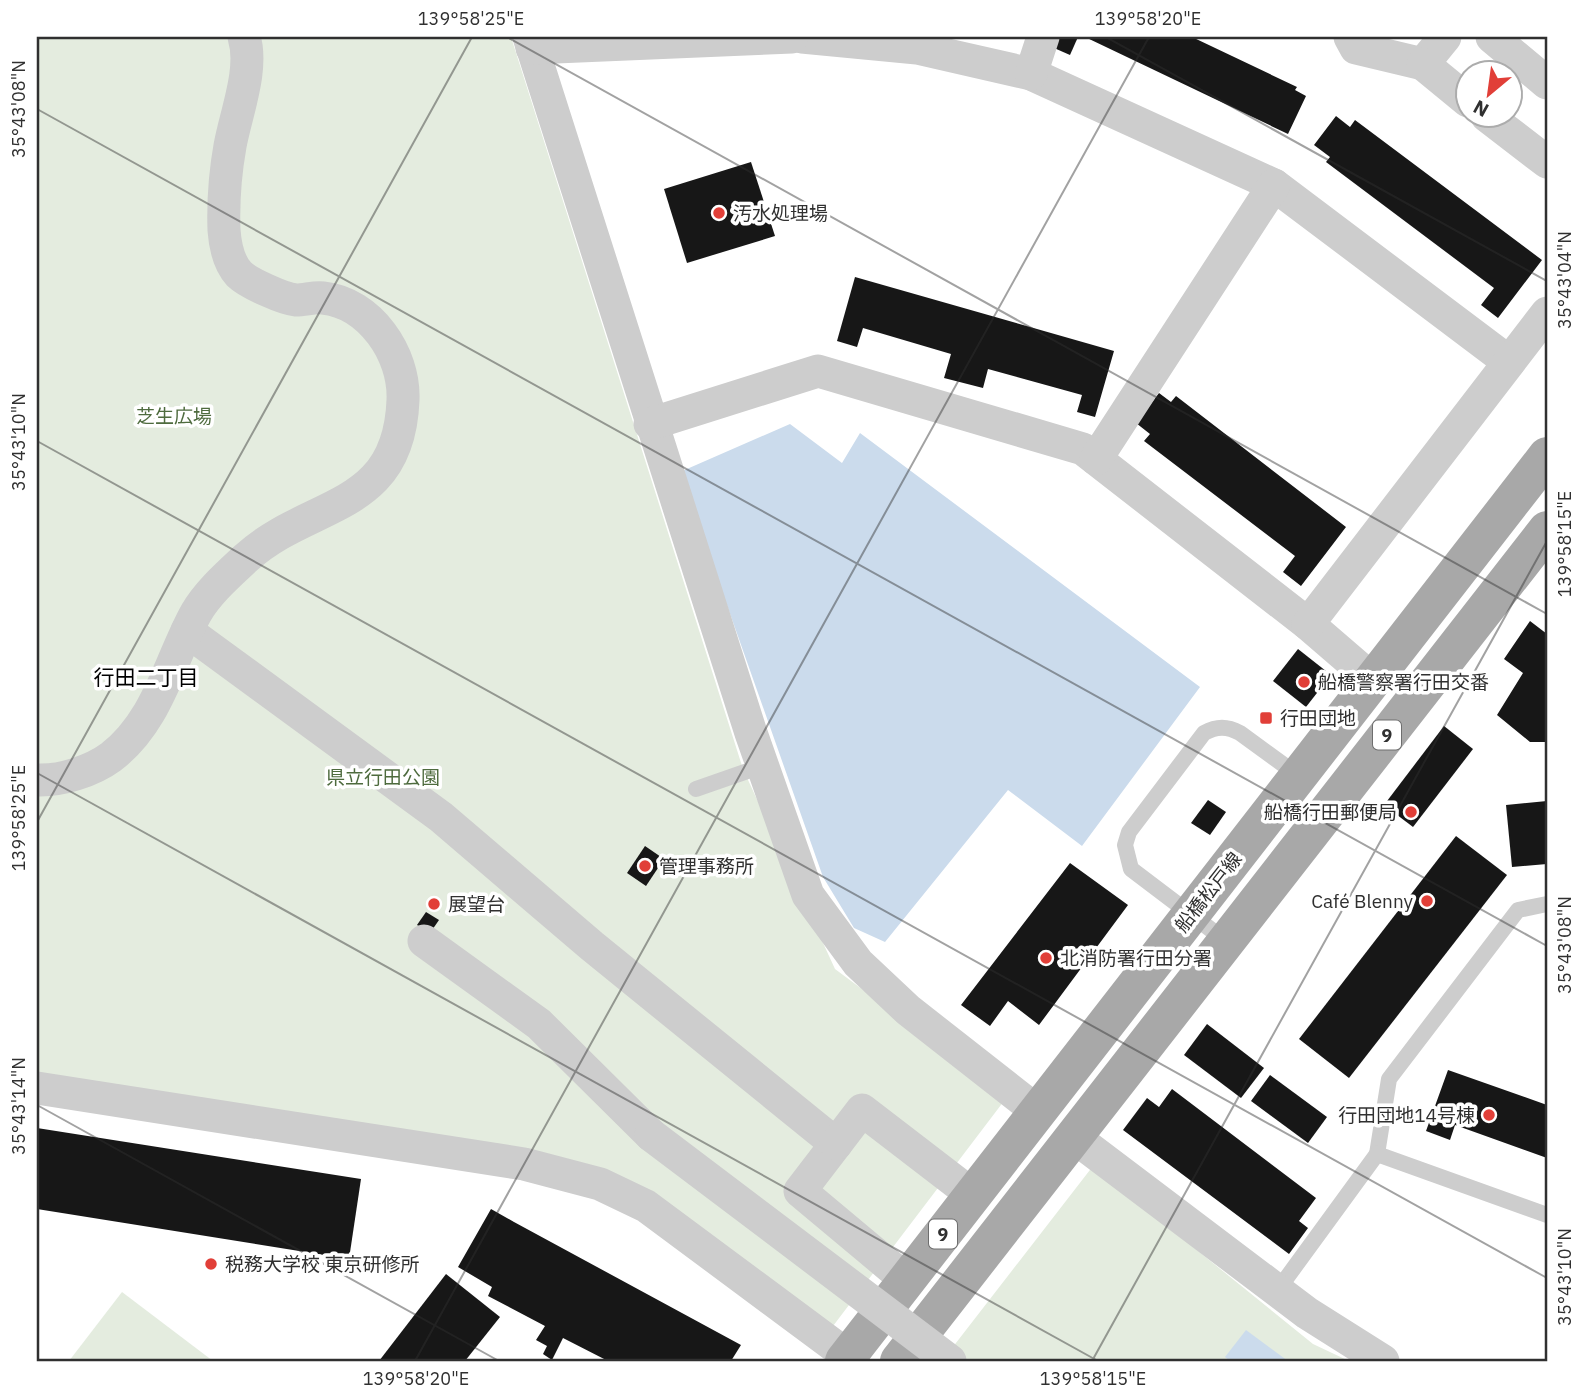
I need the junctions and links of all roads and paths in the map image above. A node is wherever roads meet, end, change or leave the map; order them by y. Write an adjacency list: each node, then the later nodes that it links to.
1 (244, 37): 24 (street)
2 (792, 37): 8 (street)
3 (802, 37): 11 (street)
4 (1043, 37): 11 (street)
5 (1350, 37): 10 (street)
6 (1445, 37): 10 (street)
7 (1492, 37): 12 (street)
8 (759, 38): 9 (street)
9 (531, 42): 19 (street)
10 (1423, 64): 13 (street)
11 (1031, 74): 16 (street)
12 (1547, 83)
13 (1454, 89)
14 (1505, 130): 15 (street)
15 (1547, 162)
16 (1274, 185): 18 (street); 21 (street)
17 (1547, 313): 18 (street)
18 (1508, 362): 23 (street)
19 (650, 424): 21 (street); 26 (street)
20 (1547, 456): 25 (main road, 船橋松戸線 / 9)
21 (1096, 459): 23 (street)
22 (1547, 530): 33 (main road, 9)
23 (1308, 624): 25 (street)
24 (187, 631): 28 (street); 37 (street)
25 (1373, 680): 27 (main road, 船橋松戸線 / 9)
26 (762, 766): 29 (lane); 35 (street)
27 (1298, 776): 31 (main road, 船橋松戸線 / 9); 31 (lane)
28 (37, 780)
29 (696, 789)
30 (1547, 904): 38 (lane)
31 (1191, 914): 33 (lane); 35 (main road, 船橋松戸線 / 9)
32 (424, 941): 45 (street, bridge)
33 (1227, 941): 36 (main road, 9)
34 (37, 1088): 43 (street)
35 (1038, 1112): 43 (main road, 船橋松戸線 / 9)
36 (1074, 1137): 42 (street); 44 (main road, 9)
37 (836, 1143): 39 (street); 41 (street)
38 (1377, 1154): 40 (lane); 42 (lane)
39 (957, 1183)
40 (1547, 1216)
41 (892, 1268)
42 (1277, 1291): 46 (street)
43 (846, 1359)
44 (899, 1361)
45 (950, 1361)
46 (1383, 1361)

